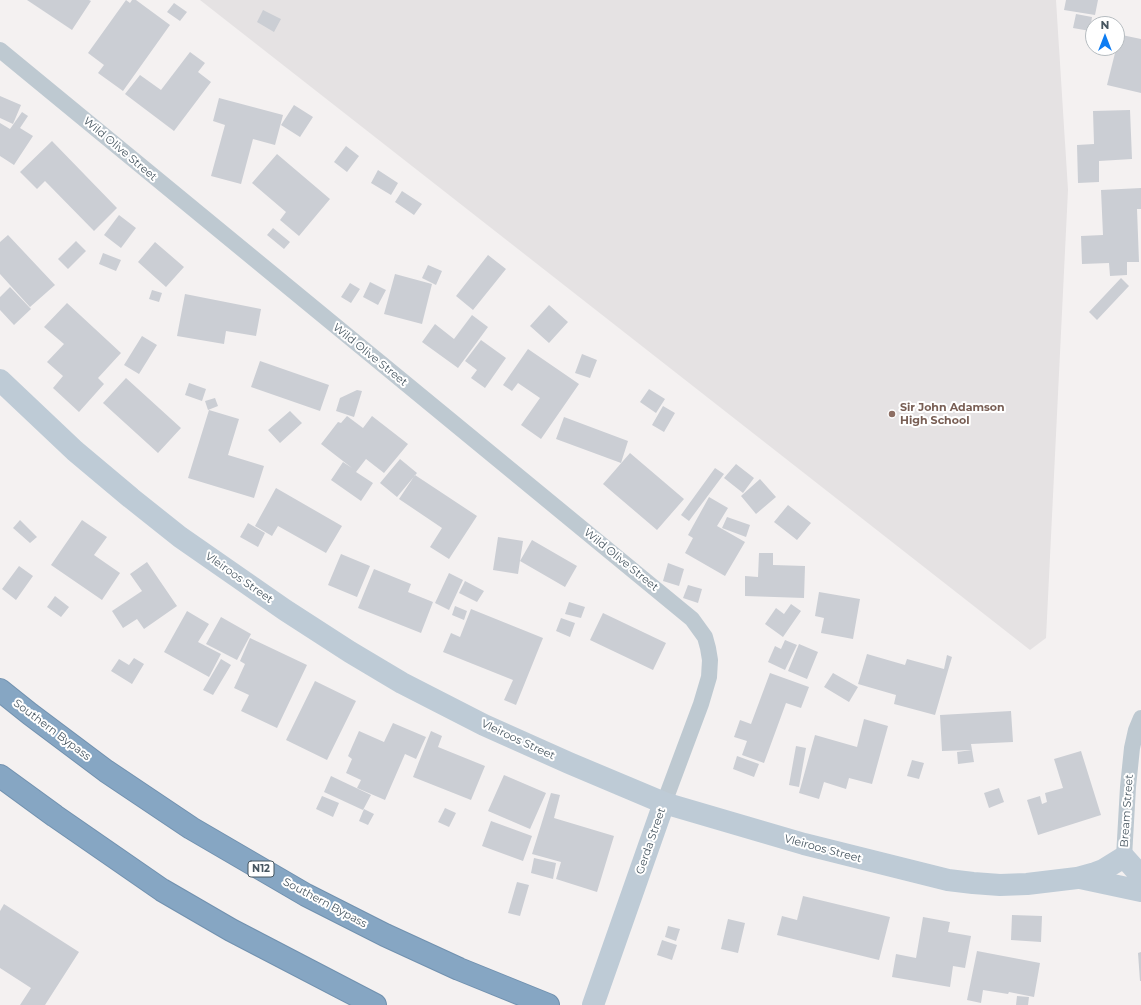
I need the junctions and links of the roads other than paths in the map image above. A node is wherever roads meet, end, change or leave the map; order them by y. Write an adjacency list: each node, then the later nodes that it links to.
1 (0, 50): 3 (street, Wild Olive Street)
2 (0, 380): 7 (street, Vleiroos Street)
3 (709, 677): 7 (street, Gerda Street)
4 (0, 690): 13 (highway, Southern Bypass / N12)
5 (1141, 718): 8 (street, Bream Street)
6 (0, 776): 12 (highway)
7 (664, 803): 10 (street, Vleiroos Street); 14 (street, Gerda Street)
8 (1124, 857): 9 (street); 10 (street, Vleiroos Street)
9 (1141, 876)
10 (1077, 878): 11 (street)
11 (1141, 891)
12 (375, 1005)
13 (548, 1005)
14 (593, 1005)

